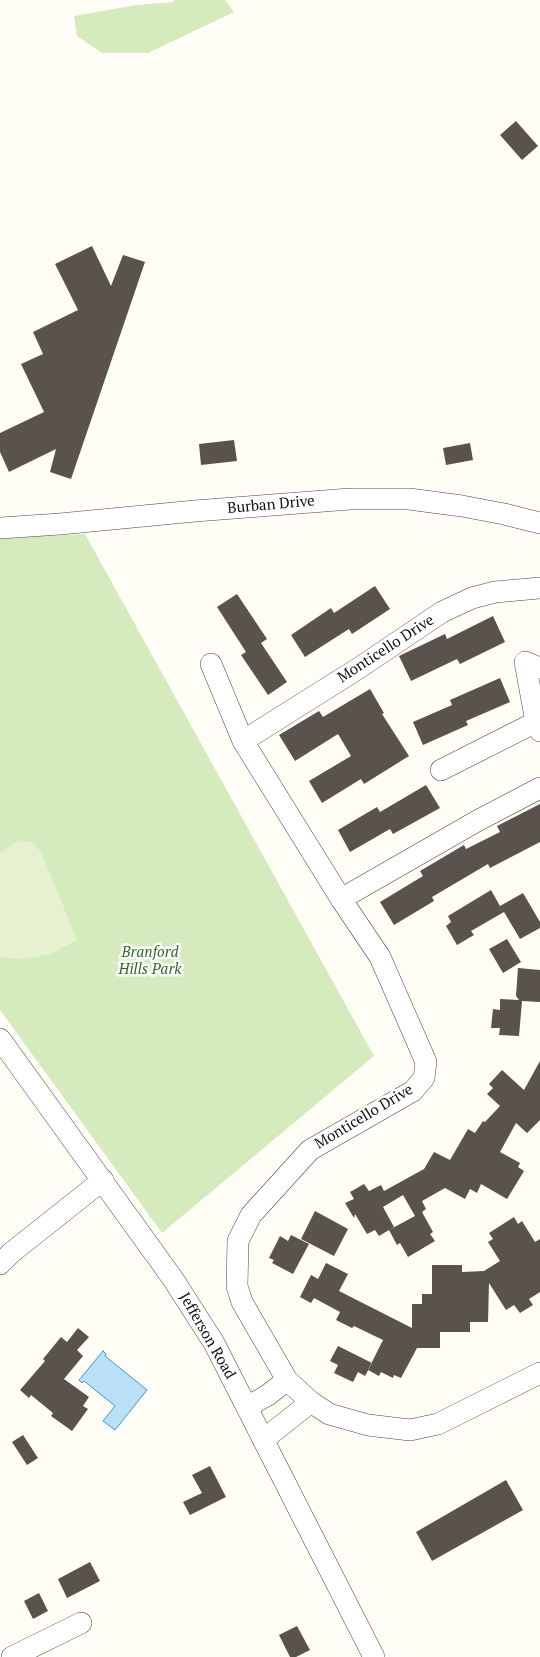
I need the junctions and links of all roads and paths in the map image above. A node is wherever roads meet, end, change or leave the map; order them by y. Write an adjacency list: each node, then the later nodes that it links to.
1 (540, 523): 2 (street, Burban Drive)
2 (0, 528)
3 (540, 588): 7 (street, Monticello Drive)
4 (211, 664): 7 (street, Monticello Drive)
5 (540, 668): 6 (street)
6 (538, 727): 8 (street)
7 (242, 741): 10 (street, Monticello Drive)
8 (441, 770)
9 (540, 788): 10 (street)
10 (341, 899): 15 (street, Monticello Drive)
11 (0, 1039): 12 (street, Jefferson Road)
12 (103, 1180): 13 (street); 17 (street, Jefferson Road)
13 (0, 1264)
14 (540, 1373): 16 (street, Monticello Drive)
15 (288, 1380): 16 (street, Monticello Drive); 17 (street)
16 (311, 1402): 18 (street)
17 (247, 1407): 18 (street, Jefferson Road)
18 (263, 1440): 21 (street, Jefferson Road)
19 (81, 1623): 20 (street)
20 (12, 1657)
21 (374, 1657)

